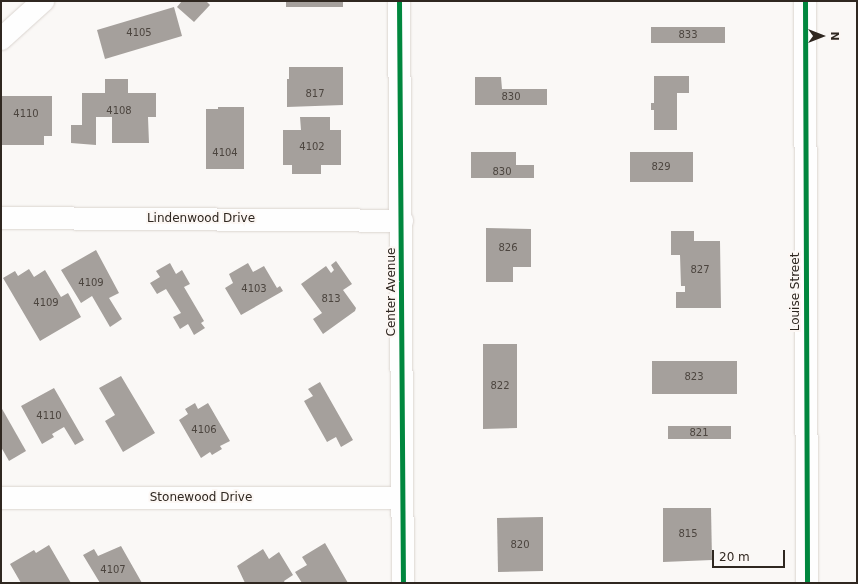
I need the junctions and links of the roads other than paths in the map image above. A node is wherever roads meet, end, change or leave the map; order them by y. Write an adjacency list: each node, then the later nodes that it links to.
1 (43, 1): 4 (street)
2 (399, 1): 6 (street, Center Avenue)
3 (805, 1): 10 (street, Louise Street)
4 (1, 39)
5 (1, 218): 6 (street, Lindenwood Drive)
6 (402, 221): 8 (street, Center Avenue)
7 (1, 498): 8 (street, Stonewood Drive)
8 (402, 498): 9 (street, Center Avenue)
9 (403, 583)
10 (807, 583)

